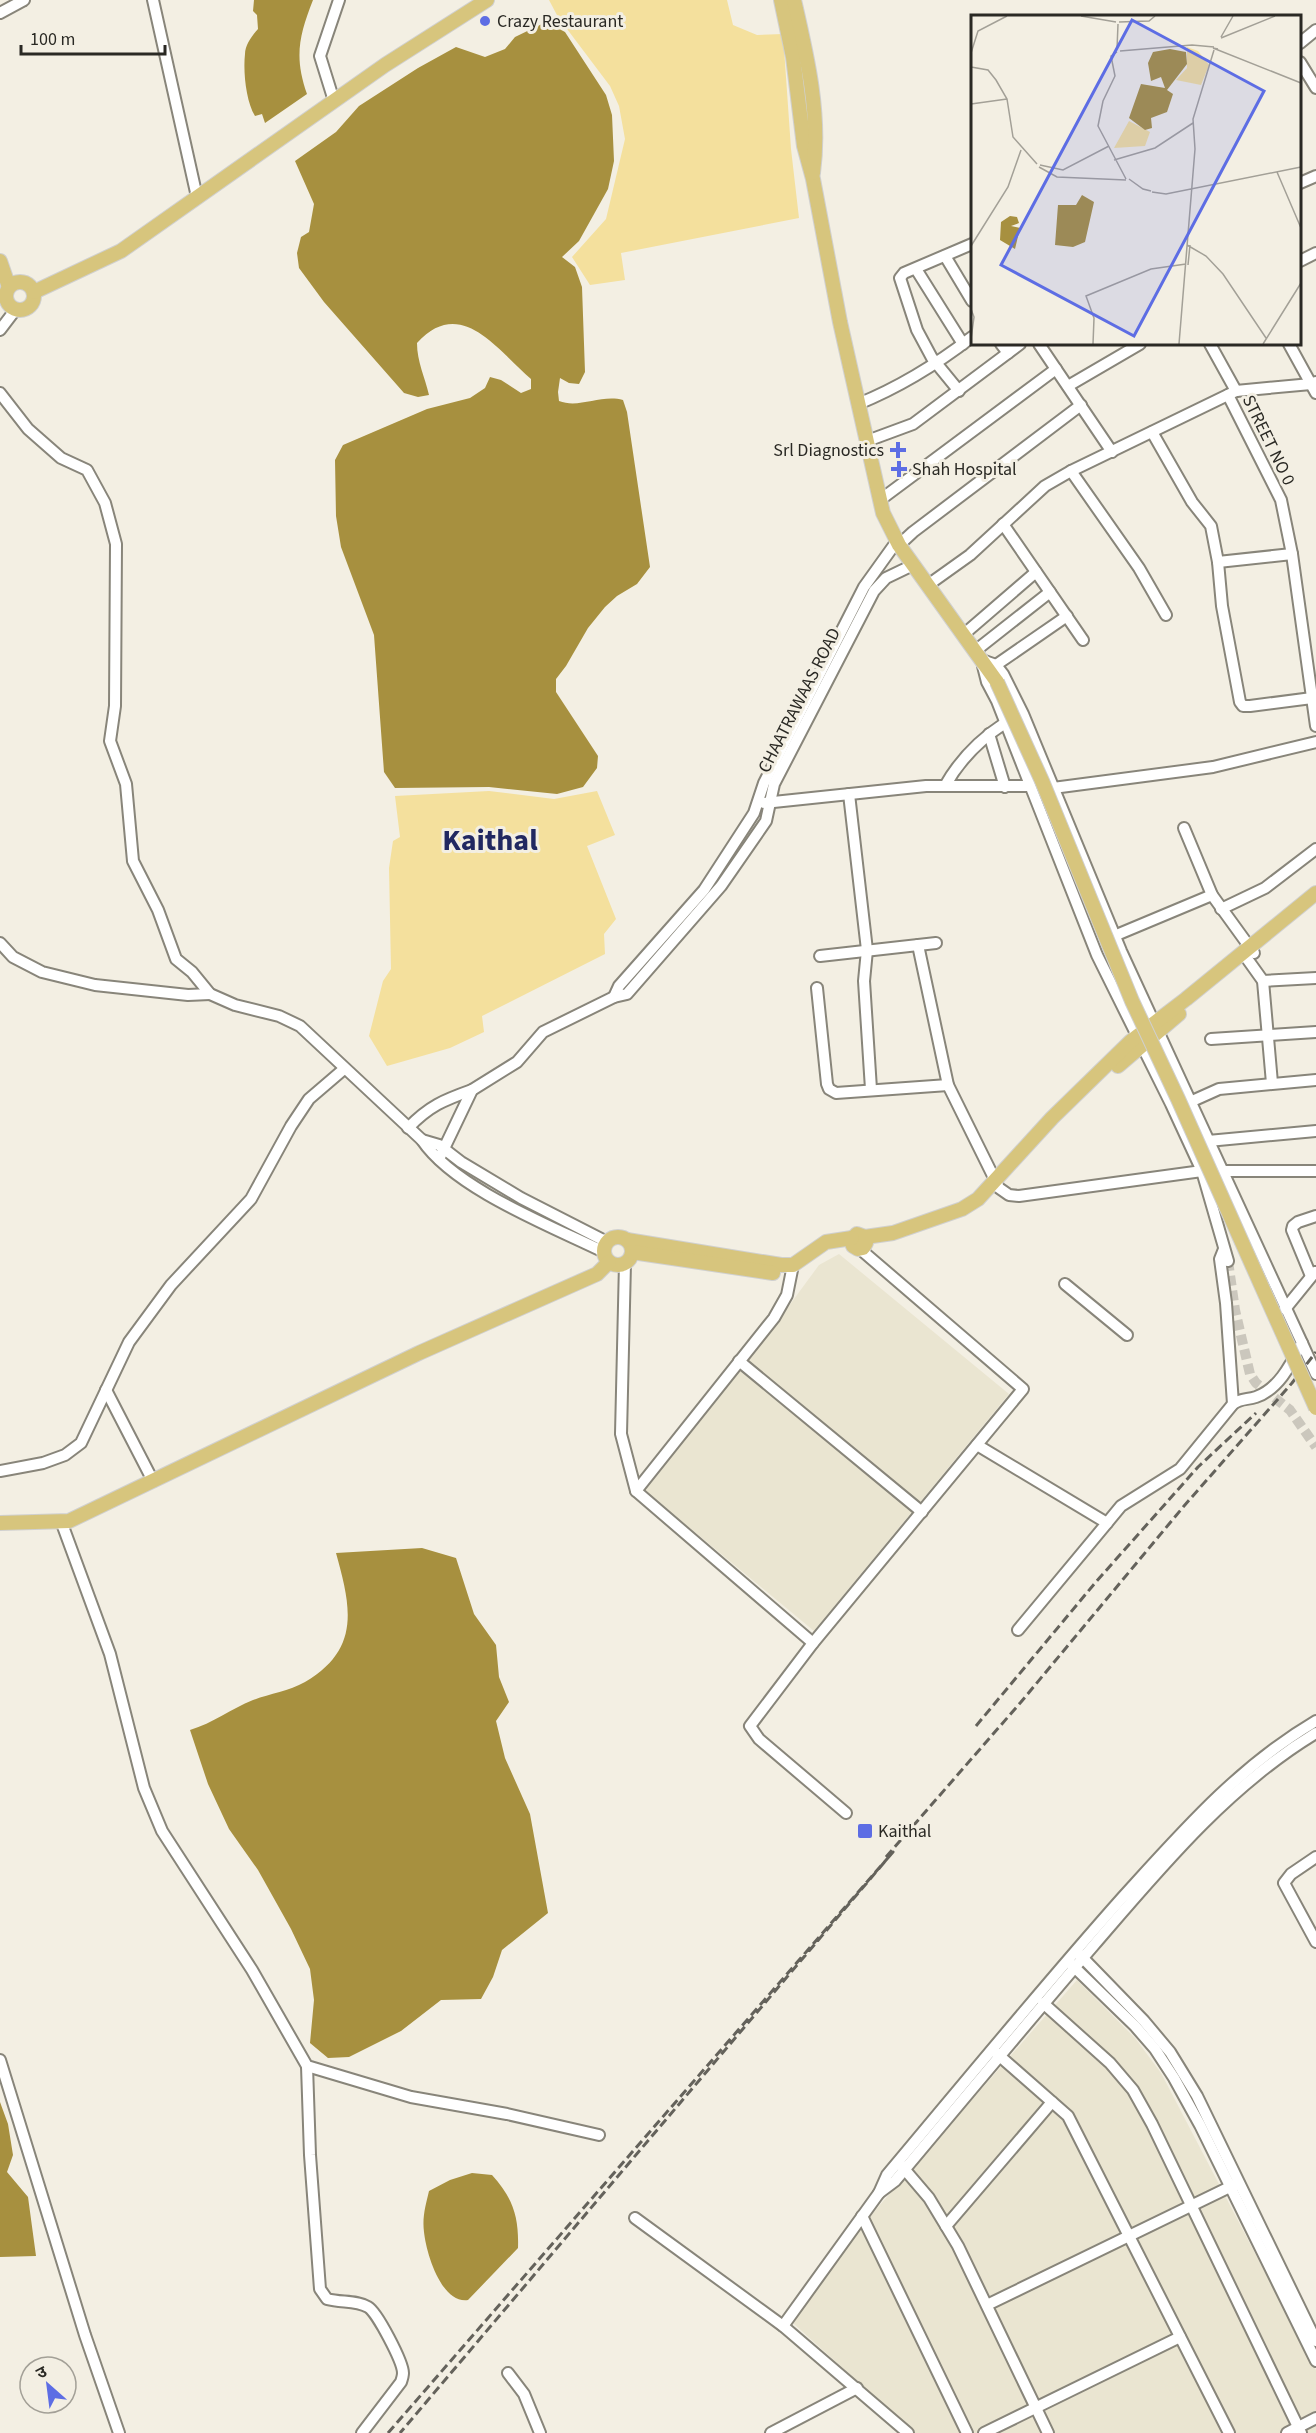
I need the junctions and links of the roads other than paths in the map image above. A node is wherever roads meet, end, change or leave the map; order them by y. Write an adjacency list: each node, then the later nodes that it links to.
1 (24, 0): 7 (street)
2 (153, 0): 16 (street)
3 (339, 0): 13 (street)
4 (487, 0): 13 (main road)
5 (781, 0): 8 (main road)
6 (794, 0): 8 (main road)
7 (0, 13)
8 (793, 26): 43 (main road)
9 (1316, 30): 10 (street)
10 (1301, 42)
11 (1301, 65): 12 (street)
12 (1316, 88)
13 (334, 101): 16 (main road)
14 (1316, 176): 15 (street)
15 (1301, 182)
16 (197, 197): 24 (main road)
17 (971, 244): 19 (street)
18 (1316, 253): 20 (street)
19 (945, 256): 22 (street); 25 (street)
20 (1301, 260)
21 (0, 261): 23 (main road)
22 (916, 268): 28 (street); 36 (street)
23 (9, 287): 24 (main road); 26 (main road)
24 (33, 292): 26 (main road)
25 (971, 299)
26 (16, 309): 27 (street)
27 (0, 330)
28 (968, 340): 36 (street)
29 (1001, 345): 35 (street)
30 (1019, 345): 35 (street)
31 (1040, 345): 37 (street)
32 (1138, 345): 38 (street)
33 (1210, 345): 42 (street, STREET NO 0)
34 (1290, 345): 39 (street)
35 (1008, 353): 40 (street)
36 (937, 363): 40 (street); 43 (street)
37 (1056, 369): 38 (street); 49 (street)
38 (1068, 386): 44 (street)
39 (1314, 386): 42 (street)
40 (959, 391): 46 (street)
41 (0, 393): 92 (street)
42 (1232, 393): 45 (street); 52 (street, STREET NO 0)
43 (858, 404): 46 (main road)
44 (1081, 405): 47 (street); 51 (street)
45 (1152, 432): 47 (street); 53 (street)
46 (867, 441): 49 (main road)
47 (1112, 452): 48 (street)
48 (1071, 471): 50 (street); 58 (street)
49 (880, 500): 51 (main road)
50 (1003, 524): 55 (street); 56 (street)
51 (898, 543): 54 (main road); 75 (street)
52 (1292, 554): 53 (street); 64 (street, STREET NO 0)
53 (1218, 562): 64 (street)
54 (913, 565): 56 (main road); 74 (street, CHAATRAWAAS ROAD)
55 (1036, 572): 57 (street); 60 (street)
56 (928, 585): 60 (main road)
57 (1050, 592): 59 (street); 62 (street)
58 (1166, 615)
59 (1066, 616): 61 (street); 63 (street)
60 (963, 634): 62 (main road)
61 (1083, 640)
62 (978, 656): 63 (street); 65 (street); 132 (main road, bridge)
63 (996, 665): 72 (street)
64 (1312, 698): 66 (street, STREET NO 0)
65 (1005, 723): 67 (street); 70 (street)
66 (1316, 726)
67 (989, 734): 69 (street); 71 (street)
68 (1316, 742): 72 (street)
69 (945, 786): 71 (street); 73 (street)
70 (1029, 786): 71 (street); 98 (street)
71 (1005, 787)
72 (1053, 788): 82 (street)
73 (849, 794): 74 (street); 86 (street)
74 (770, 802): 75 (street); 93 (street, CHAATRAWAAS ROAD)
75 (757, 804): 93 (street)
76 (1184, 828): 79 (street)
77 (1316, 849): 81 (street)
78 (1316, 893): 87 (main road)
79 (1212, 895): 81 (street); 82 (street)
80 (1316, 904): 87 (main road)
81 (1221, 909): 87 (street)
82 (1114, 936): 94 (street)
83 (0, 943): 92 (street)
84 (936, 944): 85 (street)
85 (918, 945): 86 (street); 102 (street)
86 (867, 950): 88 (street); 103 (street)
87 (1249, 953): 90 (street); 94 (main road)
88 (820, 956)
89 (1316, 978): 90 (street)
90 (1263, 981): 96 (street)
91 (817, 988): 103 (street)
92 (210, 994): 99 (street)
93 (614, 997): 104 (street, CHAATRAWAAS ROAD)
94 (1155, 1028): 98 (main road); 105 (street)
95 (1316, 1032): 96 (street)
96 (1268, 1034): 97 (street); 101 (street)
97 (1211, 1039)
98 (1139, 1042): 112 (street); 115 (main road)
99 (344, 1069): 106 (street); 130 (street)
100 (1316, 1080): 101 (street)
101 (1272, 1083): 105 (street)
102 (948, 1085): 103 (street); 115 (street)
103 (871, 1089)
104 (472, 1090): 106 (street, CHAATRAWAAS ROAD); 110 (street)
105 (1190, 1102): 109 (street)
106 (408, 1128): 108 (street)
107 (1316, 1131): 109 (street)
108 (422, 1140): 110 (street); 111 (street)
109 (1208, 1141): 114 (street)
110 (445, 1149): 111 (street); 119 (street)
111 (439, 1159): 119 (street)
112 (1202, 1171): 114 (street); 115 (street); 118 (street)
113 (1316, 1171): 114 (street)
114 (1223, 1172): 125 (street)
115 (997, 1184): 117 (main road)
116 (1316, 1216): 123 (street)
117 (859, 1243): 122 (main road); 133 (street)
118 (1224, 1248): 121 (street); 131 (street)
119 (607, 1252): 120 (main road); 120 (main road); 135 (main road)
120 (628, 1252): 122 (main road); 136 (street)
121 (1228, 1261)
122 (793, 1268): 128 (street)
123 (1314, 1273): 125 (street)
124 (1065, 1284): 126 (street)
125 (1285, 1309): 127 (street)
126 (1127, 1335)
127 (1302, 1343): 129 (street); 131 (street)
128 (739, 1361): 136 (street); 137 (street)
129 (1316, 1374)
130 (106, 1390): 134 (street); 135 (street)
131 (1233, 1404): 140 (street)
132 (1316, 1408)
133 (977, 1445): 137 (street); 140 (street)
134 (0, 1471)
135 (153, 1480): 138 (main road)
136 (636, 1491): 142 (street)
137 (922, 1512): 142 (street)
138 (60, 1521): 139 (main road); 153 (street)
139 (0, 1523)
140 (1107, 1523): 141 (street)
141 (1018, 1630)
142 (813, 1643): 145 (street)
143 (1316, 1721): 148 (street)
144 (1316, 1733): 148 (street)
145 (846, 1813)
146 (1316, 1857): 147 (street)
147 (1316, 1942)
148 (1079, 1954): 149 (street); 157 (street)
149 (1071, 1964): 150 (street); 151 (street); 157 (street)
150 (1043, 2003): 151 (street); 158 (street)
151 (996, 2053): 154 (street); 156 (street)
152 (0, 2060): 172 (street)
153 (307, 2066): 155 (street); 173 (street)
154 (1052, 2102): 161 (street); 162 (street)
155 (599, 2135)
156 (902, 2165): 159 (street); 161 (street)
157 (1234, 2185): 158 (street); 166 (street)
158 (1192, 2205): 162 (street); 171 (street)
159 (862, 2216): 164 (street); 177 (street)
160 (635, 2218): 164 (street)
161 (946, 2226): 163 (street)
162 (1129, 2236): 163 (street); 165 (street)
163 (987, 2305): 169 (street)
164 (783, 2326): 168 (street)
165 (1180, 2337): 169 (street); 180 (street)
166 (1314, 2346)
167 (508, 2373): 174 (street)
168 (857, 2388): 175 (street); 176 (street)
169 (1036, 2407): 178 (street); 179 (street)
170 (1316, 2418): 171 (street)
171 (1300, 2430): 181 (street)
172 (119, 2433)
173 (362, 2433)
174 (540, 2433)
175 (771, 2433)
176 (907, 2433)
177 (967, 2433)
178 (984, 2433)
179 (1048, 2433)
180 (1229, 2433)
181 (1287, 2433)

